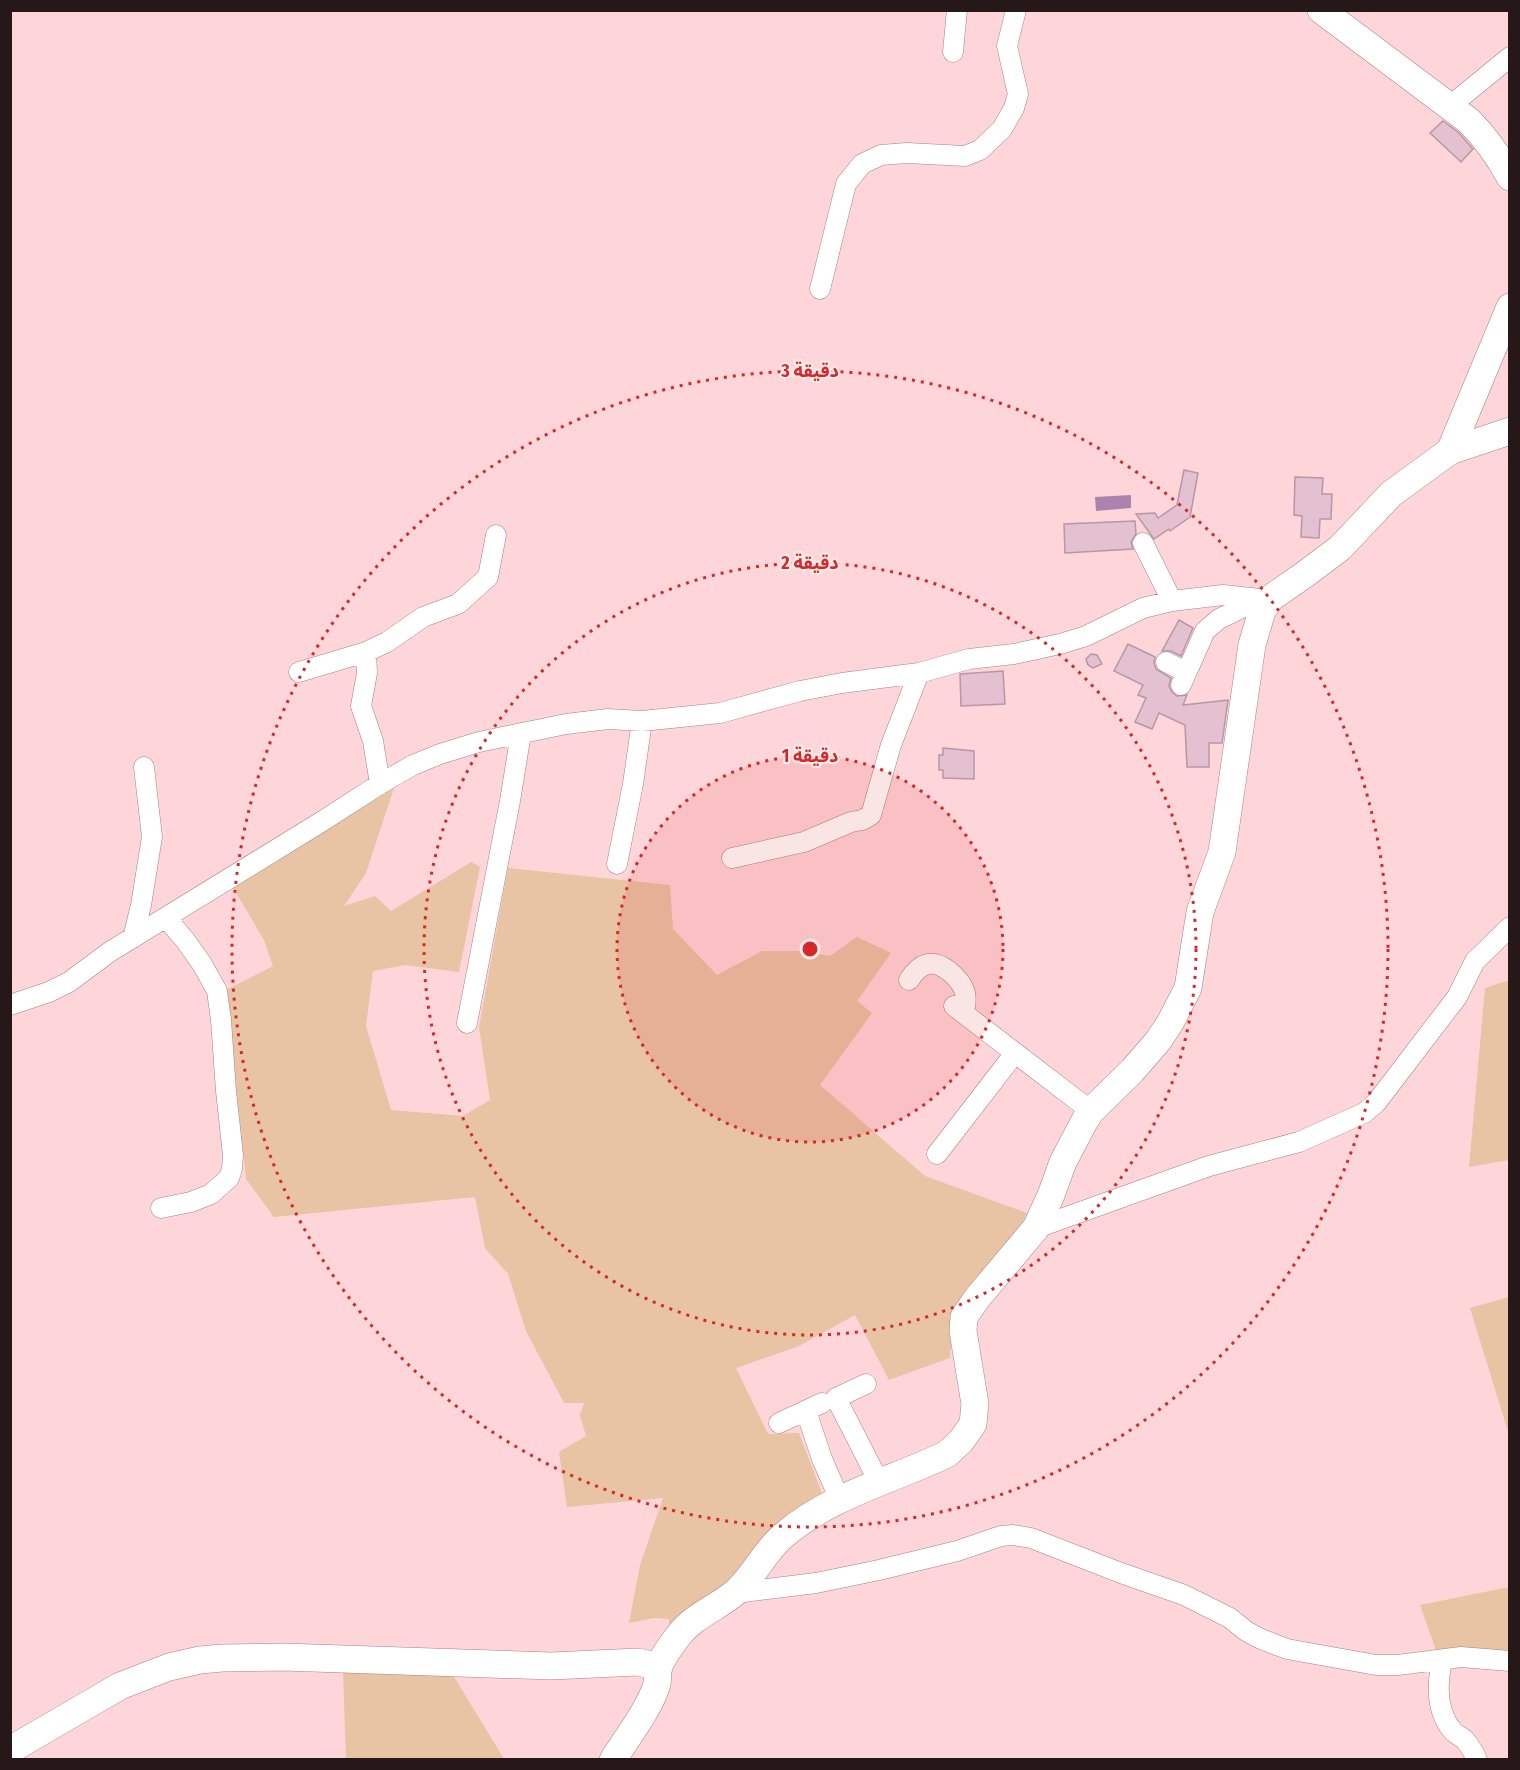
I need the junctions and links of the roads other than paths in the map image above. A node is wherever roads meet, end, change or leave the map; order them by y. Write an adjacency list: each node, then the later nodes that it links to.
1 (957, 10): 4 (street)
2 (1016, 10): 8 (street)
3 (1321, 10): 6 (street)
4 (953, 52)
5 (1509, 57): 6 (street)
6 (1450, 106): 7 (street)
7 (1509, 177)
8 (820, 289)
9 (1509, 307): 11 (street)
10 (1509, 431): 11 (street)
11 (1450, 451): 14 (street)
12 (496, 536): 16 (street)
13 (1143, 543): 15 (street)
14 (1265, 598): 15 (street); 17 (street); 33 (street)
15 (1172, 601): 19 (street)
16 (366, 651): 18 (street); 23 (street)
17 (1166, 662)
18 (299, 672)
19 (919, 673): 20 (street); 24 (street)
20 (642, 721): 21 (street); 25 (street)
21 (521, 733): 23 (street); 31 (street)
22 (144, 767): 28 (street)
23 (380, 784): 26 (street)
24 (732, 858)
25 (617, 864)
26 (166, 918): 28 (street); 35 (street)
27 (1509, 927): 36 (street)
28 (133, 938): 30 (street)
29 (909, 980): 32 (street)
30 (10, 1005)
31 (467, 1023)
32 (1015, 1053): 33 (street); 34 (street)
33 (1091, 1111): 36 (street)
34 (937, 1154)
35 (161, 1208)
36 (1036, 1228): 39 (street)
37 (866, 1384): 39 (street)
38 (779, 1423): 40 (street)
39 (879, 1482): 40 (street)
40 (840, 1500): 41 (street)
41 (735, 1593): 43 (street); 44 (street)
42 (1509, 1660): 43 (street)
43 (1442, 1661): 47 (street)
44 (659, 1667): 45 (street); 46 (street)
45 (10, 1750)
46 (613, 1760)
47 (1477, 1760)

